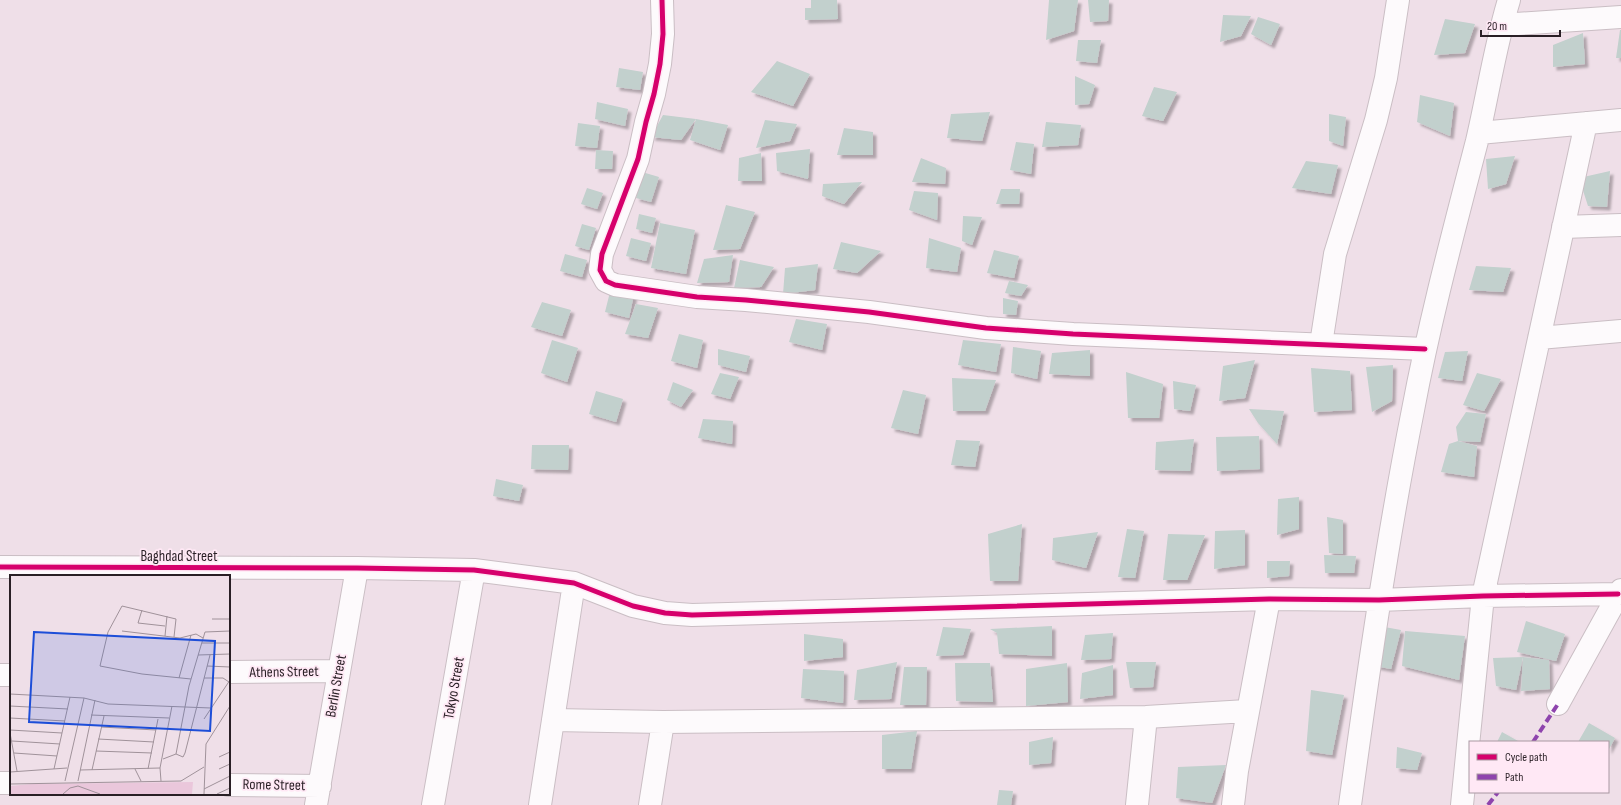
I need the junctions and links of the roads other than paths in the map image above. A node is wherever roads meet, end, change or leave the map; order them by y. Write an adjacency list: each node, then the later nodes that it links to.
1 (662, 0): 13 (street)
2 (1398, 0): 13 (street)
3 (1509, 0): 5 (street)
4 (1621, 17): 5 (street)
5 (1502, 25): 8 (street)
6 (1621, 120): 7 (street)
7 (1586, 123): 8 (street); 10 (street)
8 (1478, 133): 14 (street)
9 (1621, 225): 10 (street)
10 (1564, 227): 12 (street)
11 (1621, 332): 12 (street)
12 (1539, 338): 20 (street)
13 (1321, 344): 14 (street)
14 (1425, 349): 22 (street)
15 (0, 567): 16 (street, Baghdad Street)
16 (357, 568): 17 (street, Baghdad Street); 23 (street, Berlin Street)
17 (474, 570): 18 (street, Baghdad Street); 32 (street, Tokyo Street)
18 (574, 583): 21 (street, Baghdad Street); 28 (street)
19 (1620, 592): 20 (street, Baghdad Street); 25 (street)
20 (1483, 596): 22 (street, Baghdad Street); 38 (street)
21 (1269, 599): 22 (street, Baghdad Street); 26 (street)
22 (1379, 600): 37 (street)
23 (338, 671): 24 (street, Athens Street); 31 (street, Berlin Street)
24 (230, 672)
25 (1558, 704)
26 (1247, 710): 27 (street); 36 (street)
27 (1146, 717): 29 (street); 35 (street)
28 (553, 720): 29 (street); 33 (street)
29 (663, 722): 34 (street)
30 (230, 785): 31 (street, Rome Street)
31 (318, 795)
32 (433, 805)
33 (540, 805)
34 (650, 805)
35 (1137, 805)
36 (1233, 805)
37 (1350, 805)
38 (1462, 805)

